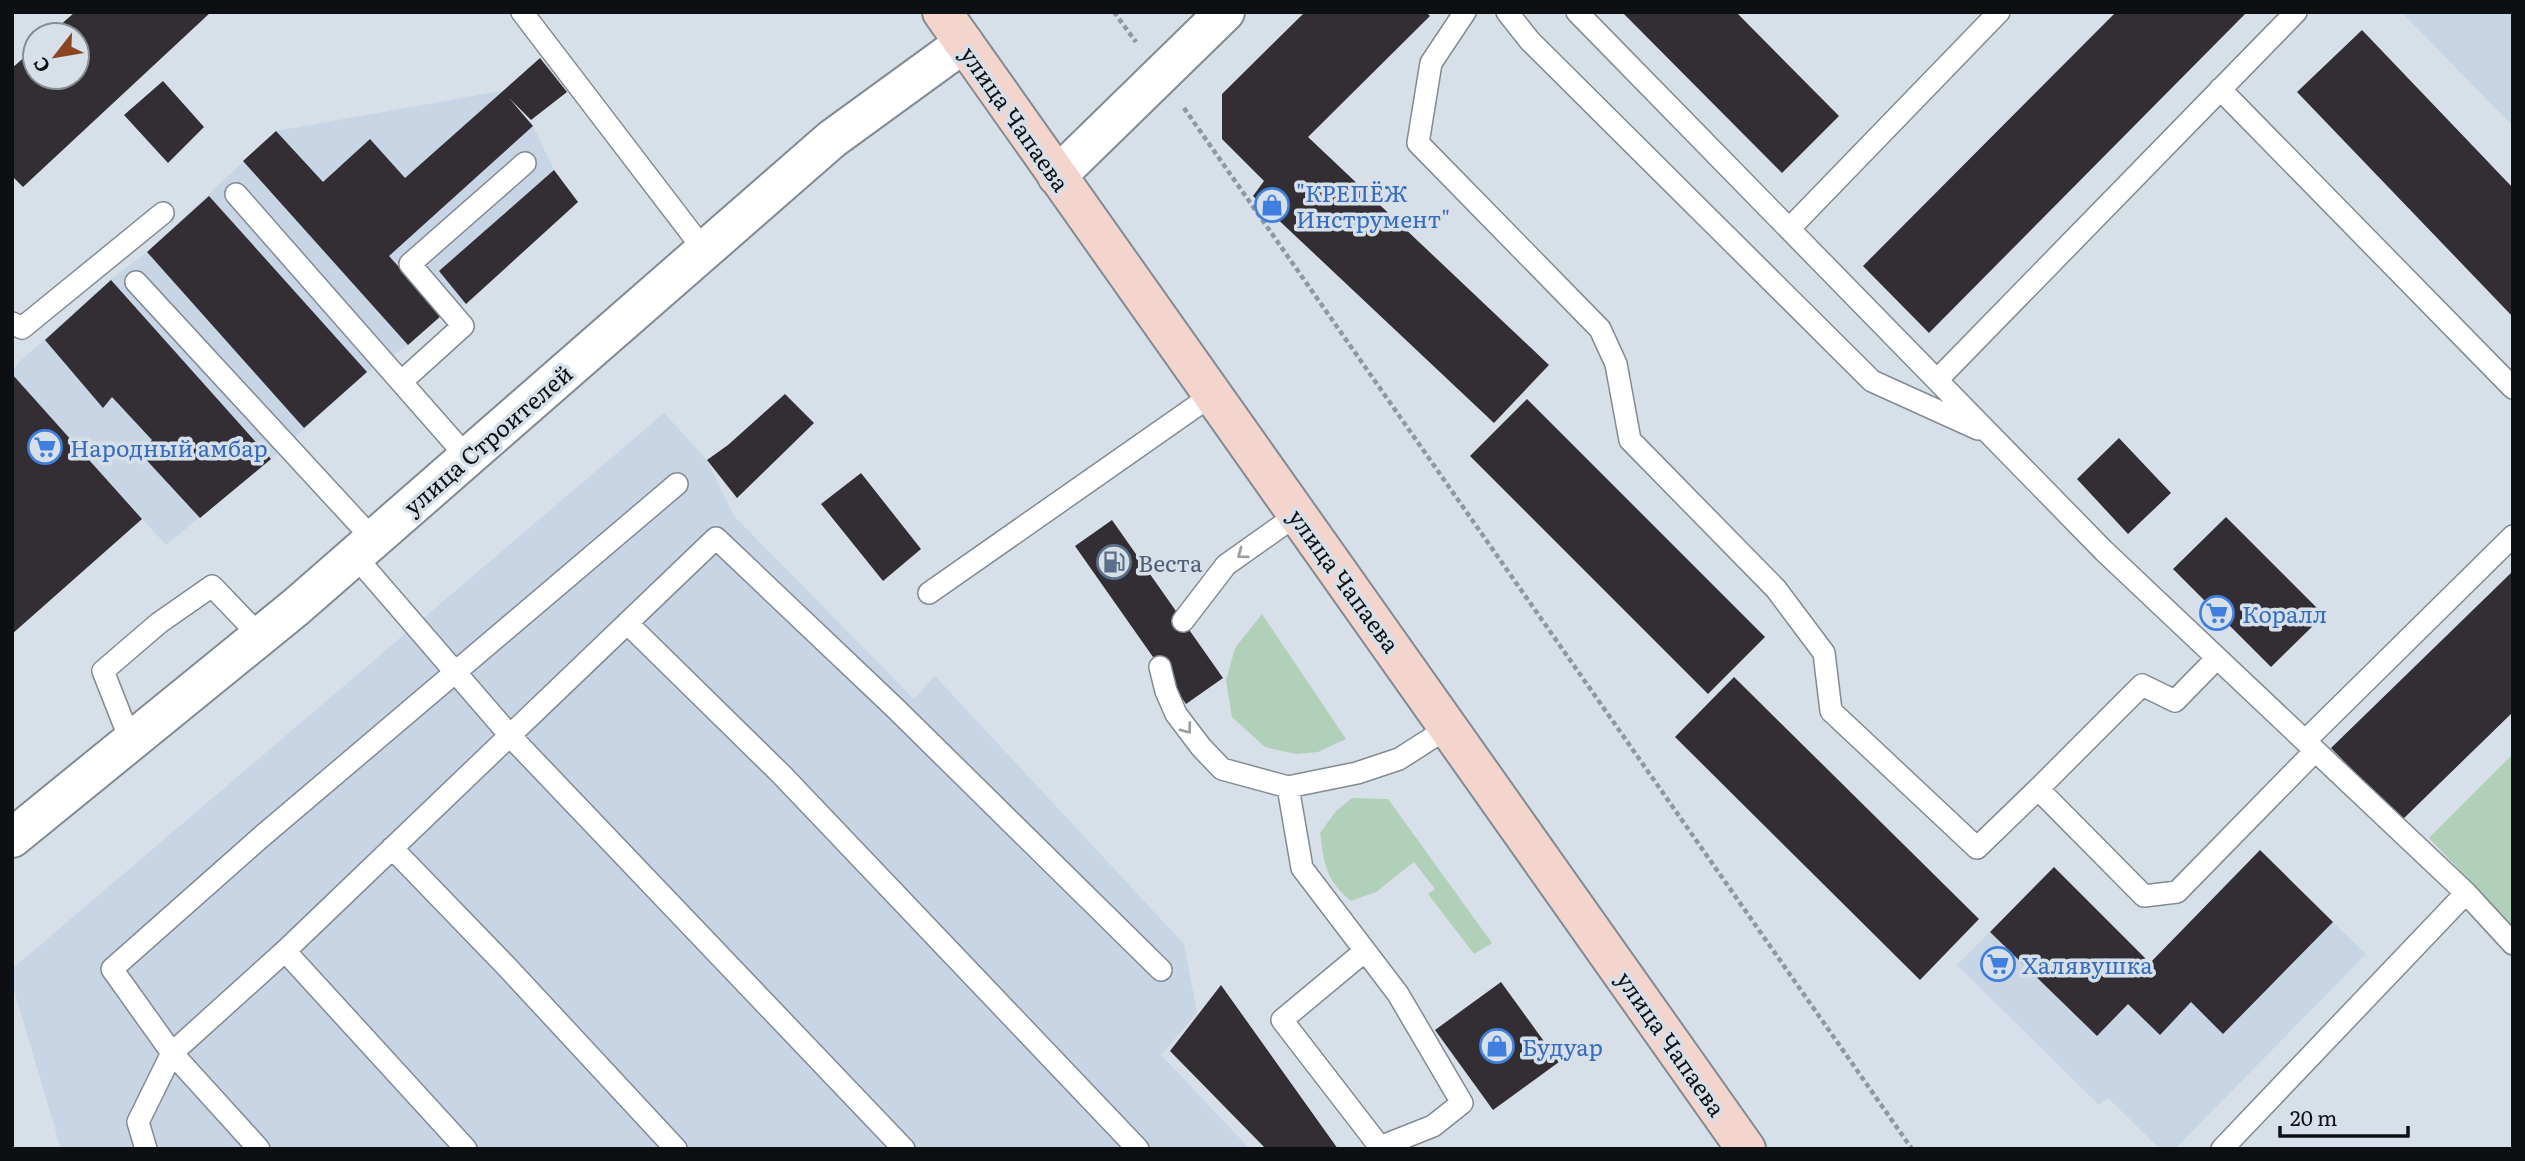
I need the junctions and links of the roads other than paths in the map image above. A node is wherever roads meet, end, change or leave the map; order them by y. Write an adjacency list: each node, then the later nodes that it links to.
1 (523, 12): 16 (lane)
2 (942, 12): 9 (main road, улица Чапаева)
3 (1225, 12): 12 (street)
4 (1465, 12): 41 (lane)
5 (1507, 12): 23 (lane)
6 (1577, 12): 15 (lane)
7 (2000, 12): 15 (lane)
8 (2296, 12): 10 (lane)
9 (964, 43): 12 (main road, улица Чапаева); 16 (street, улица Строителей)
10 (2220, 89): 19 (lane); 21 (lane)
11 (525, 163): 20 (lane)
12 (1057, 176): 22 (main road, улица Чапаева)
13 (236, 194): 20 (lane)
14 (163, 213): 18 (lane)
15 (1789, 229): 19 (lane)
16 (704, 250): 24 (street, улица Строителей)
17 (136, 282): 28 (lane)
18 (12, 323)
19 (1937, 380): 23 (lane)
20 (401, 382): 24 (lane)
21 (2513, 388)
22 (1212, 394): 26 (main road, улица Чапаева); 29 (lane)
23 (1990, 434): 33 (lane)
24 (467, 457): 28 (street, улица Строителей)
25 (677, 484): 35 (lane)
26 (1297, 514): 30 (lane, one-way to 30); 36 (main road, улица Чапаева)
27 (2513, 536): 39 (lane)
28 (364, 547): 32 (street, улица Строителей); 35 (lane)
29 (929, 593)
30 (1183, 621)
31 (627, 624): 37 (lane); 48 (lane); 55 (lane)
32 (260, 636): 38 (street, улица Строителей); 38 (lane)
33 (2217, 658): 39 (lane); 41 (lane)
34 (1160, 667): 40 (lane, one-way to 40)
35 (456, 673): 37 (lane); 49 (lane)
36 (1449, 727): 40 (lane); 56 (main road, улица Чапаева)
37 (510, 735): 43 (lane); 54 (lane)
38 (131, 742): 42 (street, улица Строителей)
39 (2310, 746): 41 (lane); 44 (lane)
40 (1288, 787): 47 (lane)
41 (2038, 789)
42 (12, 838)
43 (392, 848): 46 (lane); 53 (lane)
44 (2466, 893): 45 (lane); 57 (lane)
45 (2513, 944)
46 (285, 951): 49 (lane); 52 (lane)
47 (1365, 951): 47 (lane)
48 (1161, 970)
49 (172, 1054): 50 (lane); 51 (lane)
50 (146, 1149)
51 (259, 1149)
52 (466, 1149)
53 (676, 1149)
54 (904, 1149)
55 (1138, 1149)
56 (1746, 1149)
57 (2222, 1149)

